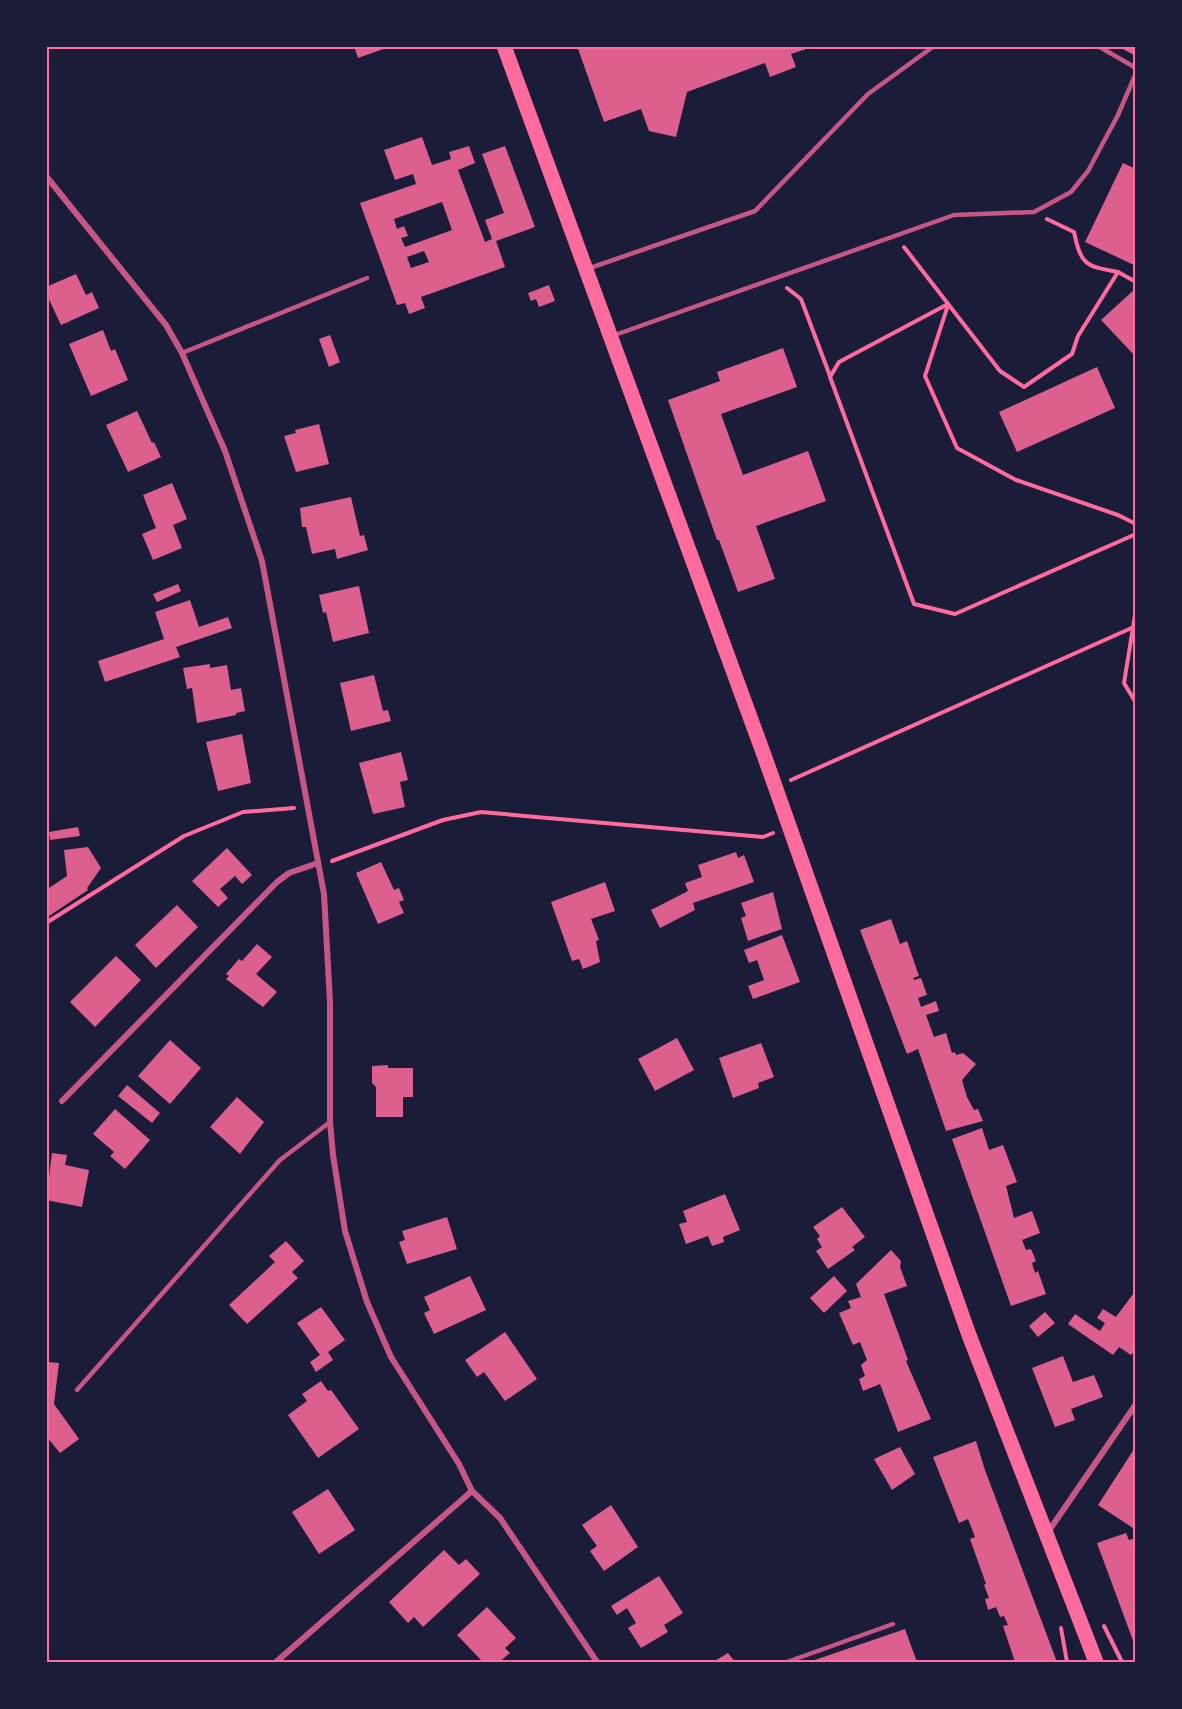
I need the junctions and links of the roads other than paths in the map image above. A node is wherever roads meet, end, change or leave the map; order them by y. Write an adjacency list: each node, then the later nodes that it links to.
1 (504, 46): 7 (main road)
2 (934, 46): 7 (lane)
3 (1098, 46): 4 (lane)
4 (1136, 68)
5 (1136, 73): 9 (lane)
6 (46, 176): 10 (street)
7 (585, 270): 9 (main road)
8 (367, 278): 10 (lane)
9 (610, 336): 17 (main road)
10 (182, 353): 11 (street)
11 (318, 863): 12 (street); 13 (street)
12 (62, 1101)
13 (330, 1122): 14 (lane); 16 (street)
14 (77, 1390)
15 (1136, 1404): 17 (street)
16 (472, 1491): 19 (street); 20 (street)
17 (1047, 1534): 22 (main road)
18 (893, 1624): 21 (lane)
19 (276, 1662)
20 (597, 1662)
21 (787, 1662)
22 (1096, 1662)

